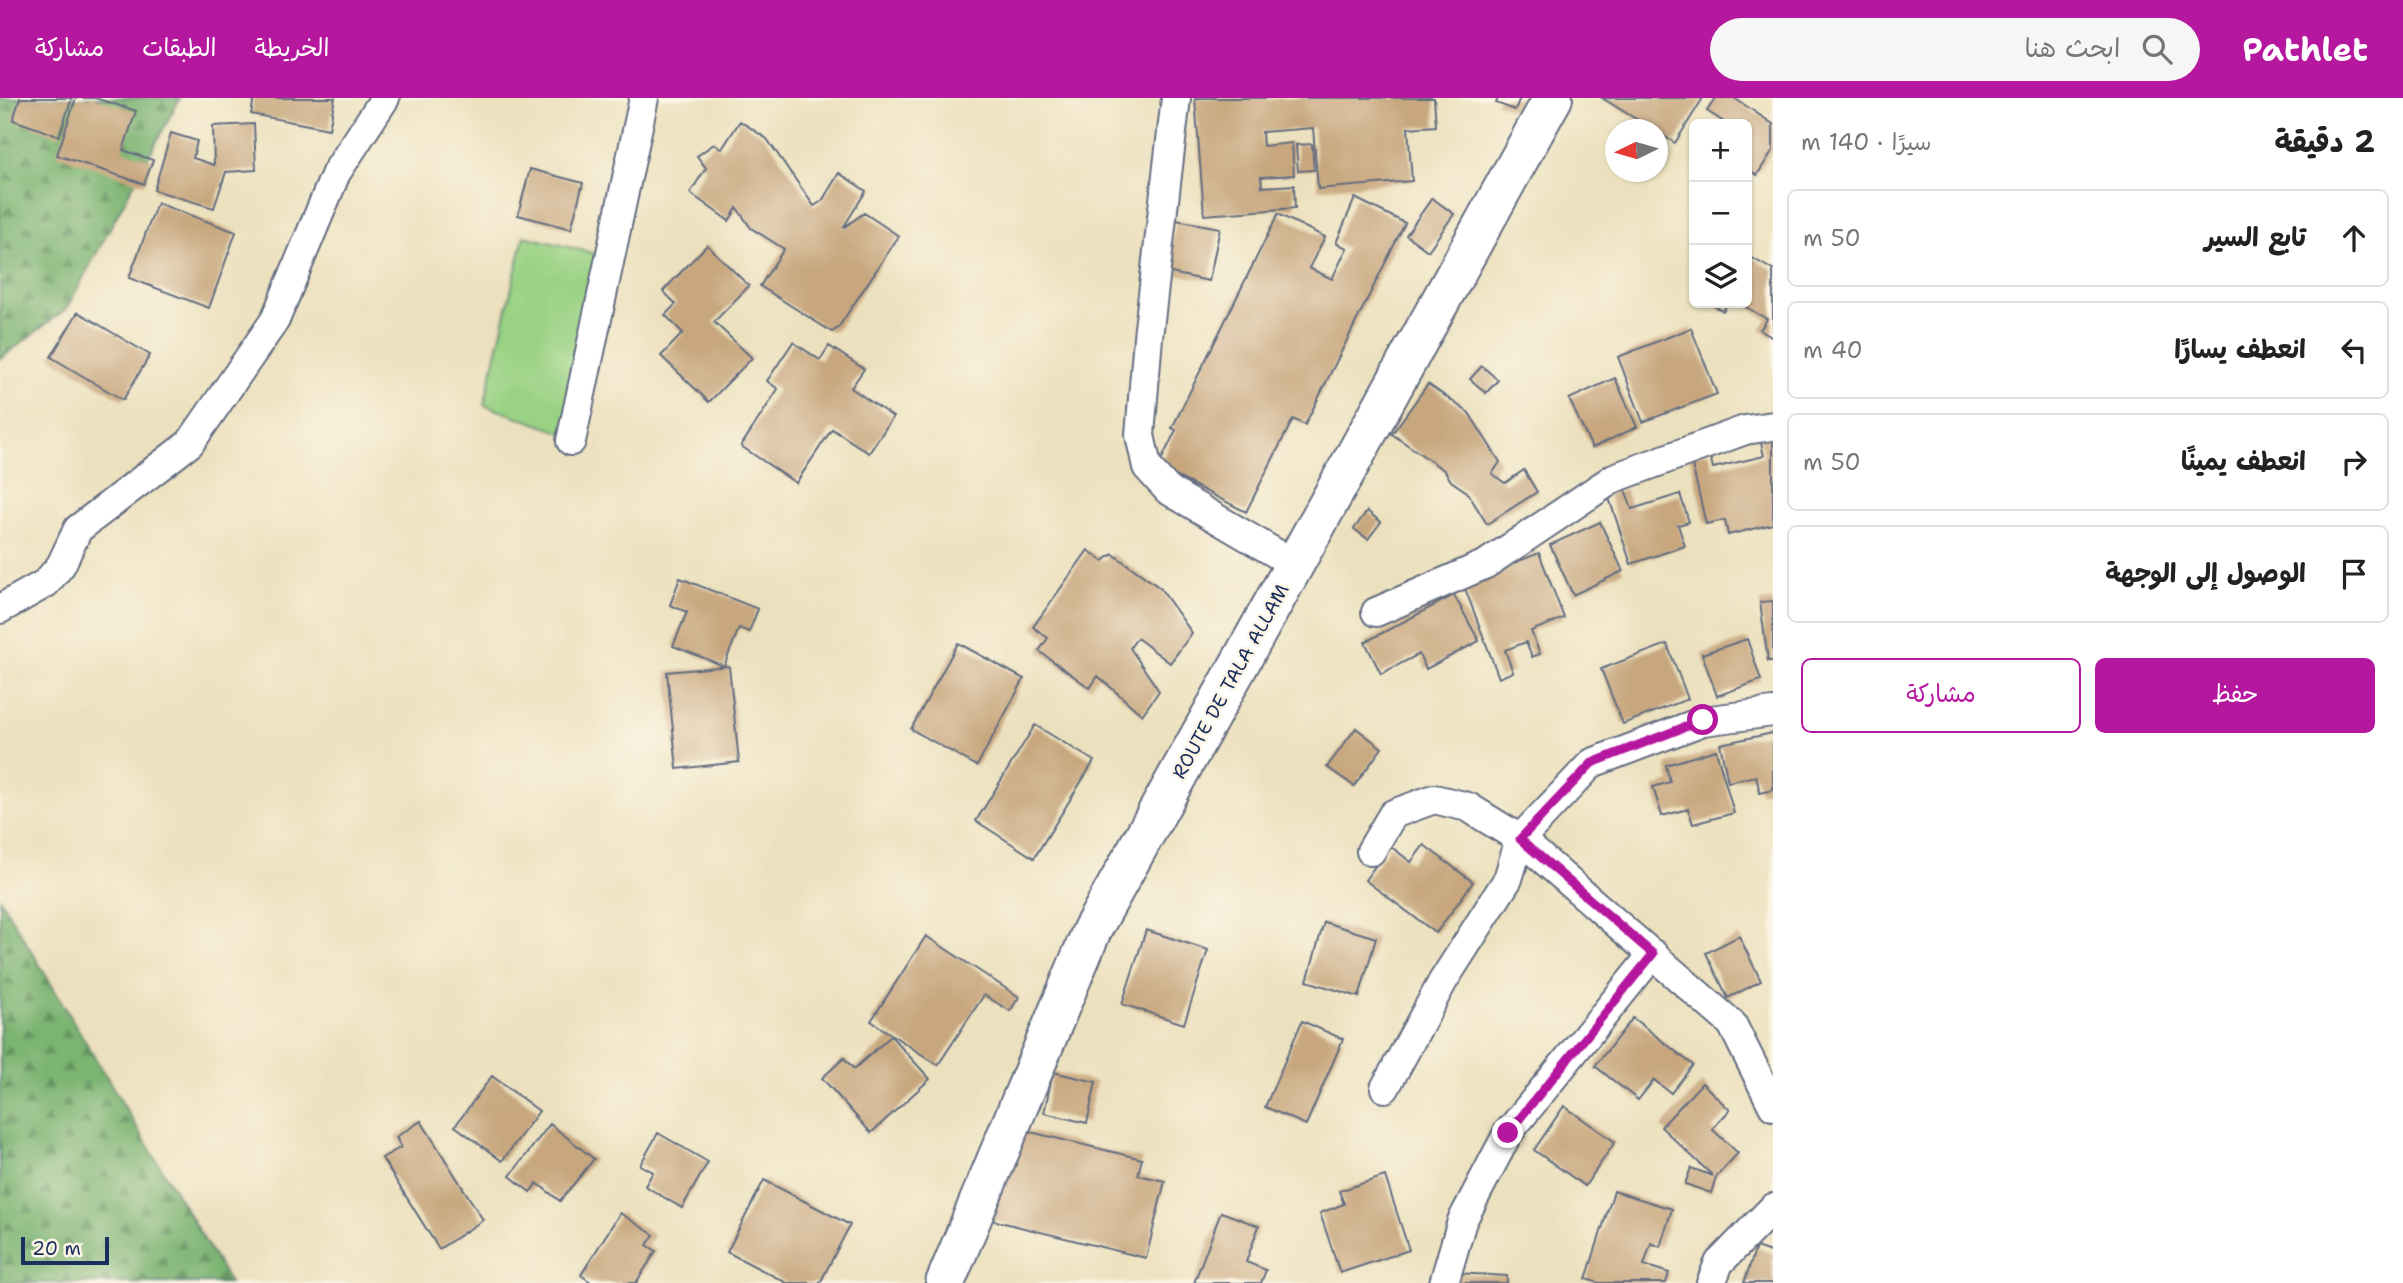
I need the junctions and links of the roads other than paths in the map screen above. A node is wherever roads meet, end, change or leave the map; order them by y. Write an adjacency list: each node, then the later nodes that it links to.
1 (385, 98): 8 (street)
2 (644, 98): 6 (street)
3 (1176, 98): 7 (street)
4 (1553, 98): 7 (main road, ROUTE DE TALA ALLAM)
5 (1773, 426): 9 (street)
6 (571, 441)
7 (1294, 564): 17 (main road, ROUTE DE TALA ALLAM)
8 (0, 609)
9 (1376, 612)
10 (1773, 712): 11 (street)
11 (1520, 839): 12 (street); 13 (street); 14 (street)
12 (1371, 852)
13 (1653, 954): 15 (street); 18 (street)
14 (1385, 1088)
15 (1773, 1106)
16 (1773, 1208): 19 (street)
17 (945, 1283)
18 (1444, 1283)
19 (1711, 1283)

